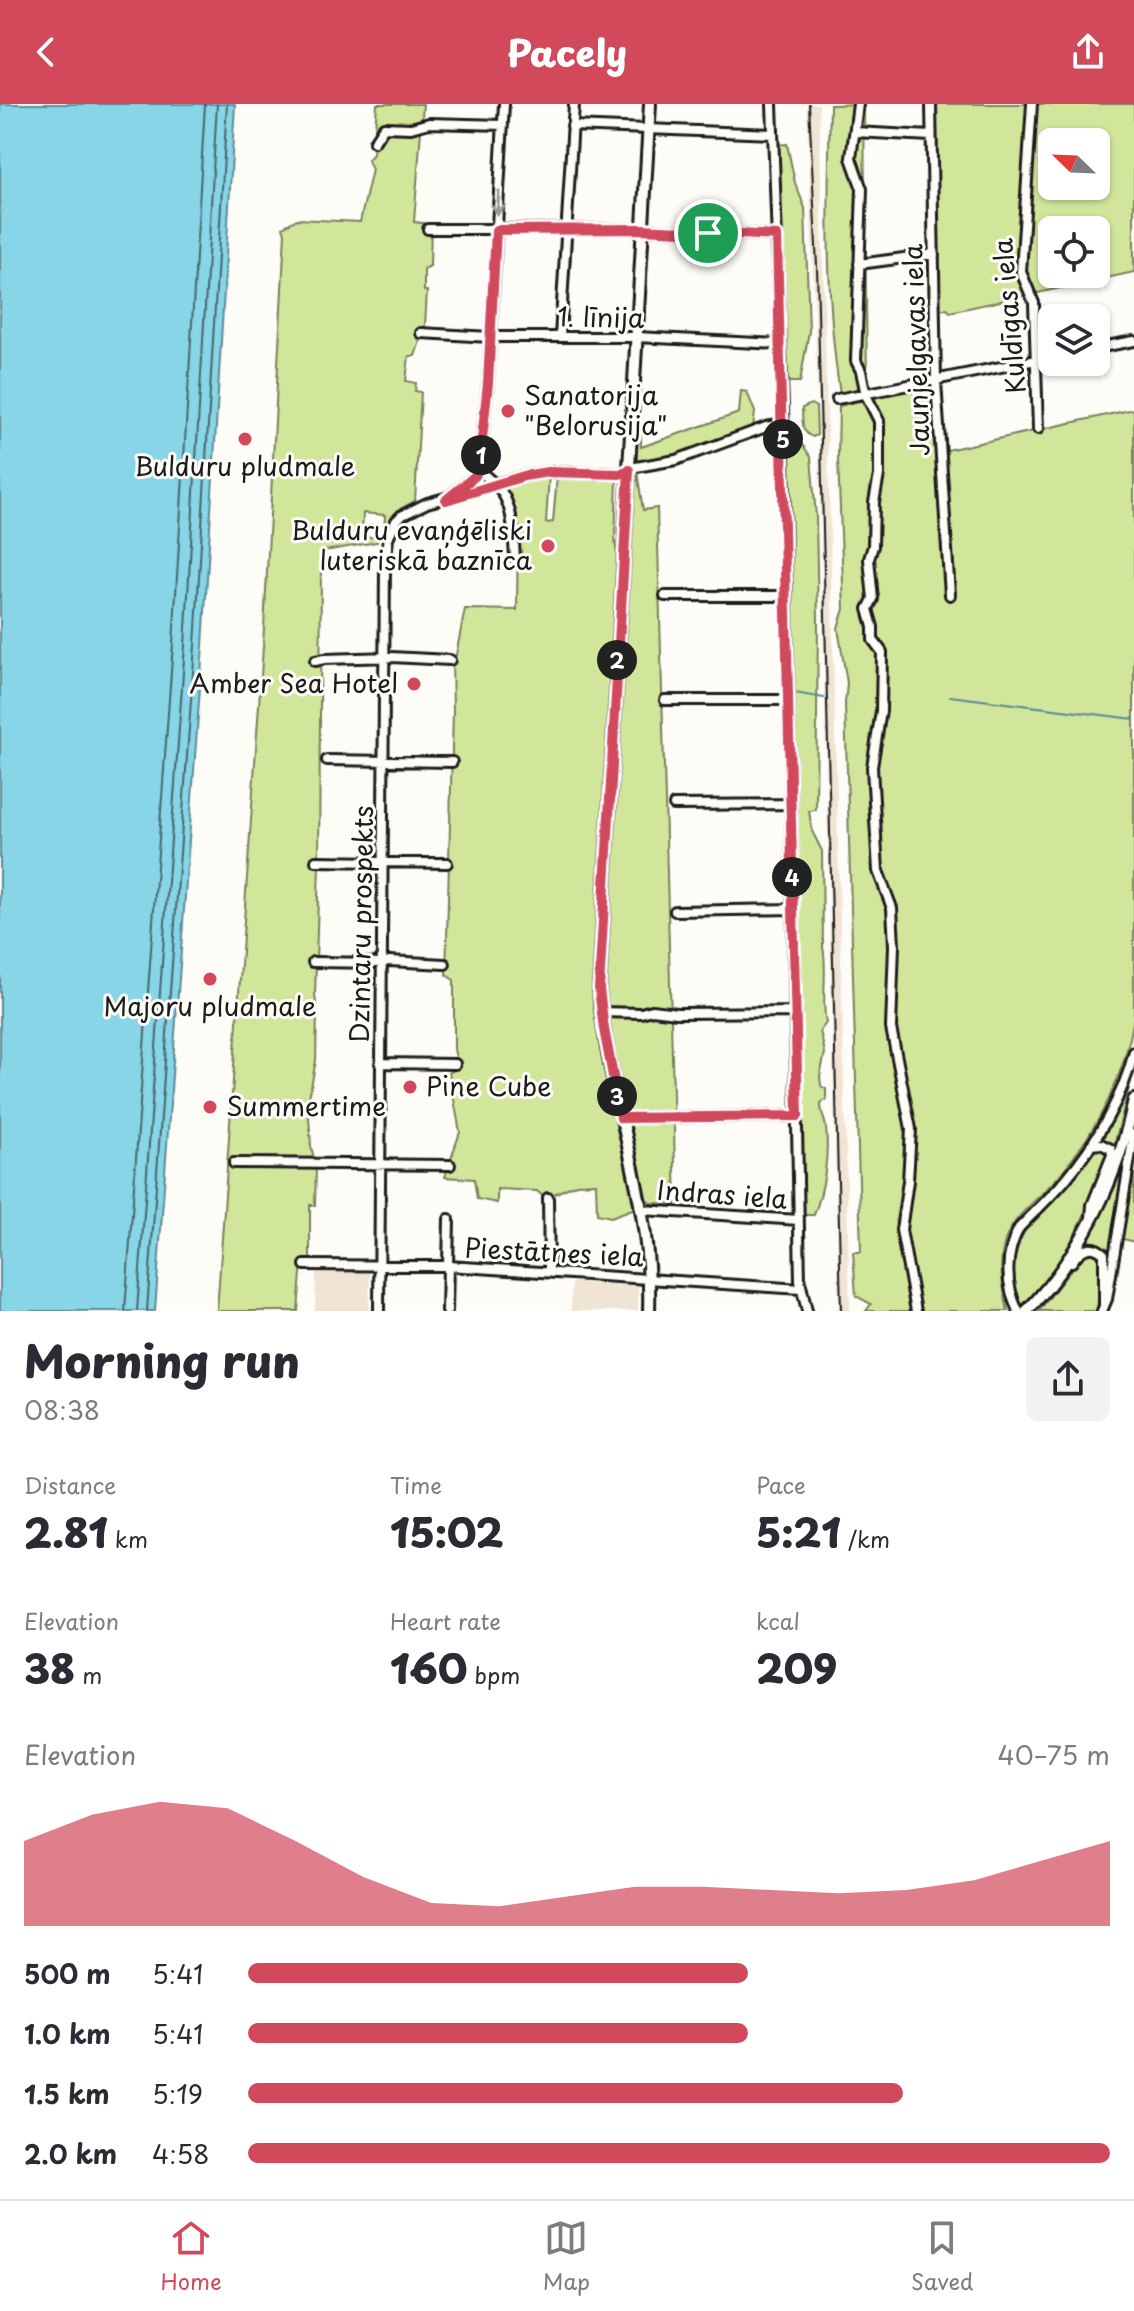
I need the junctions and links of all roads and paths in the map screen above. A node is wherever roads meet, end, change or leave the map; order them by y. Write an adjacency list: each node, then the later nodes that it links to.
1 (504, 104): 8 (street)
2 (574, 104): 9 (street)
3 (650, 104): 10 (main road)
4 (772, 104): 12 (street)
5 (858, 104): 11 (street)
6 (931, 104): 13 (street, Jaunjelgavas iela)
7 (1032, 104): 29 (street, Kuldīgas iela)
8 (503, 125): 14 (street); 17 (street, one-way to 17)
9 (572, 126): 10 (street); 18 (street)
10 (648, 127): 12 (street); 16 (main road)
11 (855, 132): 13 (street); 21 (street)
12 (773, 134): 19 (street)
13 (931, 136): 20 (street, Jaunjelgavas iela)
14 (374, 142)
15 (428, 229): 17 (street)
16 (642, 229): 18 (street); 19 (street); 25 (main road)
17 (496, 230): 18 (street); 23 (street)
18 (566, 230): 24 (street)
19 (777, 236): 27 (street)
20 (934, 254): 21 (street); 30 (street, Jaunjelgavas iela)
21 (859, 264): 31 (street)
22 (421, 333): 23 (street, 1. līnija)
23 (490, 337): 24 (street, 1. līnija); 35 (street)
24 (560, 337): 25 (street, 1. līnija)
25 (636, 337): 27 (street, 1. līnija); 36 (main road)
26 (1134, 341): 28 (street)
27 (780, 344): 33 (street)
28 (1110, 345)
29 (1036, 361): 30 (street); 34 (street, Kuldīgas iela)
30 (936, 381): 31 (street); 40 (street, Jaunjelgavas iela)
31 (866, 395): 32 (street); 91 (street)
32 (837, 399)
33 (783, 424): 36 (street); 42 (street)
34 (1038, 429)
35 (479, 467): 37 (street); 38 (street)
36 (629, 470): 37 (street); 61 (main road)
37 (496, 484): 38 (street); 39 (street)
38 (446, 500): 43 (street, Dzintaru prospekts)
39 (515, 557)
40 (950, 595)
41 (665, 596): 42 (street)
42 (785, 596): 47 (street)
43 (385, 658): 44 (street); 45 (street); 49 (street, Dzintaru prospekts)
44 (450, 660)
45 (315, 661)
46 (665, 700): 47 (street)
47 (787, 700): 51 (street)
48 (327, 760): 49 (street)
49 (384, 760): 50 (street); 54 (street, Dzintaru prospekts)
50 (452, 762)
51 (790, 804): 52 (street); 56 (street)
52 (674, 805)
53 (316, 861): 54 (street)
54 (383, 861): 55 (street); 59 (street, Dzintaru prospekts)
55 (447, 863)
56 (793, 909): 57 (street); 62 (street)
57 (675, 911)
58 (313, 962): 59 (street)
59 (382, 963): 60 (street); 64 (street, Dzintaru prospekts)
60 (445, 964)
61 (601, 1012): 62 (street); 68 (main road)
62 (796, 1012): 67 (street)
63 (1134, 1052): 70 (street)
64 (380, 1063): 65 (street); 72 (street, Dzintaru prospekts)
65 (455, 1064)
66 (1134, 1100): 78 (main road)
67 (798, 1116): 68 (street); 77 (street)
68 (621, 1118): 75 (main road)
69 (1134, 1134): 86 (street)
70 (1091, 1145): 78 (street); 92 (street)
71 (234, 1163): 72 (street)
72 (380, 1165): 73 (street); 80 (street, Dzintaru prospekts)
73 (450, 1165)
74 (548, 1198): 83 (street)
75 (642, 1210): 77 (street, Indras iela); 84 (main road)
76 (449, 1219): 81 (street)
77 (799, 1220): 85 (street)
78 (1091, 1221): 82 (main road)
79 (305, 1265): 80 (street, Piestātnes iela)
80 (380, 1265): 81 (street, Piestātnes iela); 87 (street, Dzintaru prospekts)
81 (448, 1266): 83 (street, Piestātnes iela); 88 (street)
82 (1061, 1270): 86 (street); 93 (main road)
83 (549, 1272): 84 (street, Piestātnes iela)
84 (650, 1279): 85 (street, Piestātnes iela); 89 (main road)
85 (801, 1289): 90 (street)
86 (1103, 1307)
87 (379, 1311)
88 (447, 1311)
89 (649, 1311)
90 (807, 1311)
91 (916, 1311)
92 (1018, 1311)
93 (1027, 1311)

